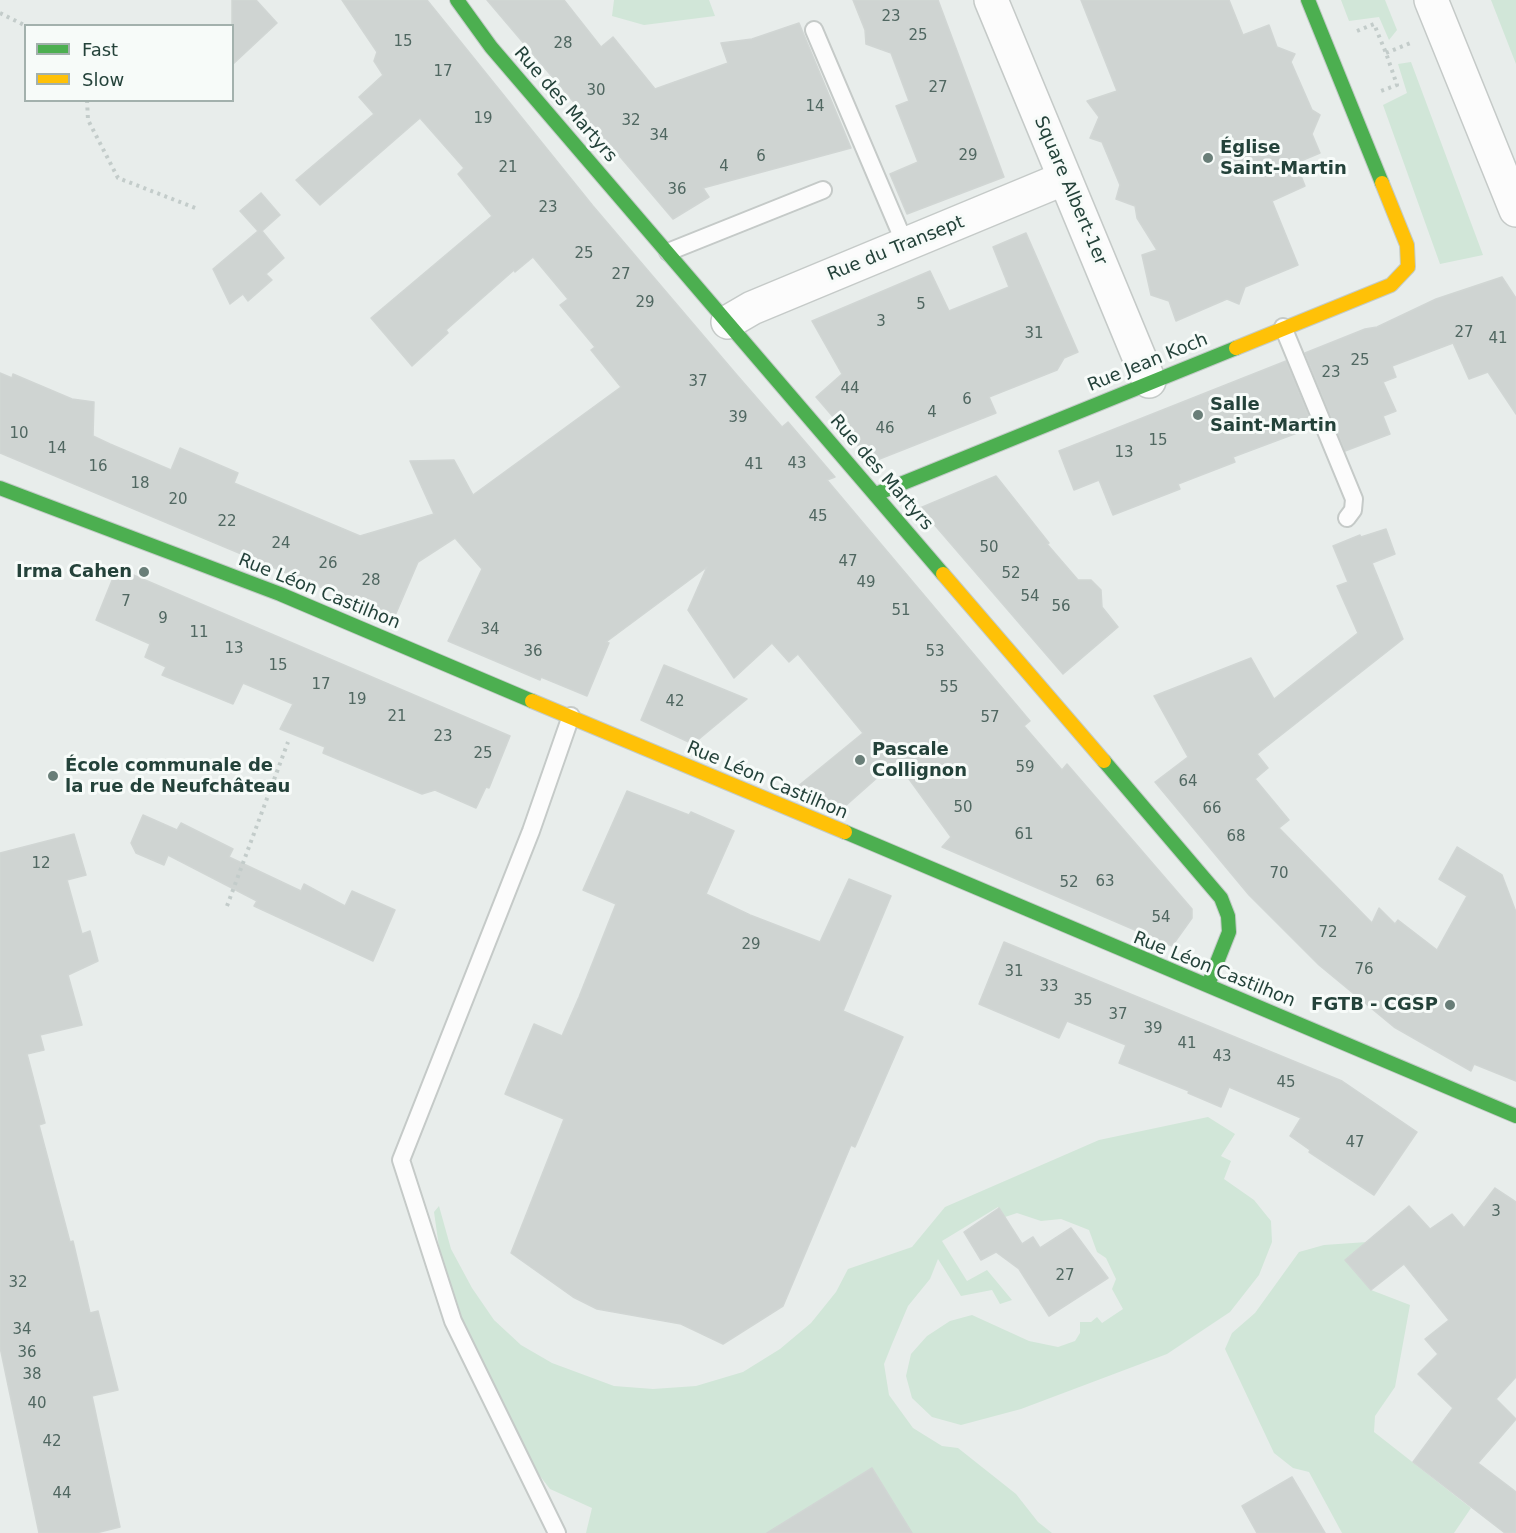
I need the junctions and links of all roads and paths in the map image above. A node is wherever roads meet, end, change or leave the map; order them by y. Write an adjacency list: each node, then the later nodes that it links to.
1 (457, 0): 18 (street, Rue des Martyrs)
2 (991, 0): 13 (street, Square Albert-1er)
3 (1308, 0): 20 (street, Rue Jean Koch)
4 (1431, 0): 16 (street)
5 (0, 13): 6 (path)
6 (24, 25)
7 (814, 30): 17 (lane)
8 (1349, 34): 10 (path)
9 (1400, 47): 10 (path)
10 (1386, 54): 11 (path)
11 (1371, 95)
12 (87, 102): 15 (path)
13 (1065, 178): 17 (street, Rue du Transept); 21 (street, Square Albert-1er)
14 (823, 190): 18 (lane)
15 (198, 209)
16 (1516, 210)
17 (906, 246): 19 (street, Rue du Transept)
18 (668, 252): 19 (street, Rue des Martyrs)
19 (728, 322): 23 (street, Rue des Martyrs)
20 (1283, 327): 21 (street, Rue Jean Koch); 24 (lane)
21 (1149, 381): 23 (street, Rue Jean Koch)
22 (0, 488): 25 (street, Rue Léon Castilhon)
23 (876, 494): 28 (street, Rue des Martyrs)
24 (1347, 518)
25 (571, 716): 28 (street, Rue Léon Castilhon); 30 (lane)
26 (288, 742): 27 (path)
27 (227, 906)
28 (1208, 985): 29 (street, Rue Léon Castilhon)
29 (1516, 1116)
30 (557, 1533)

